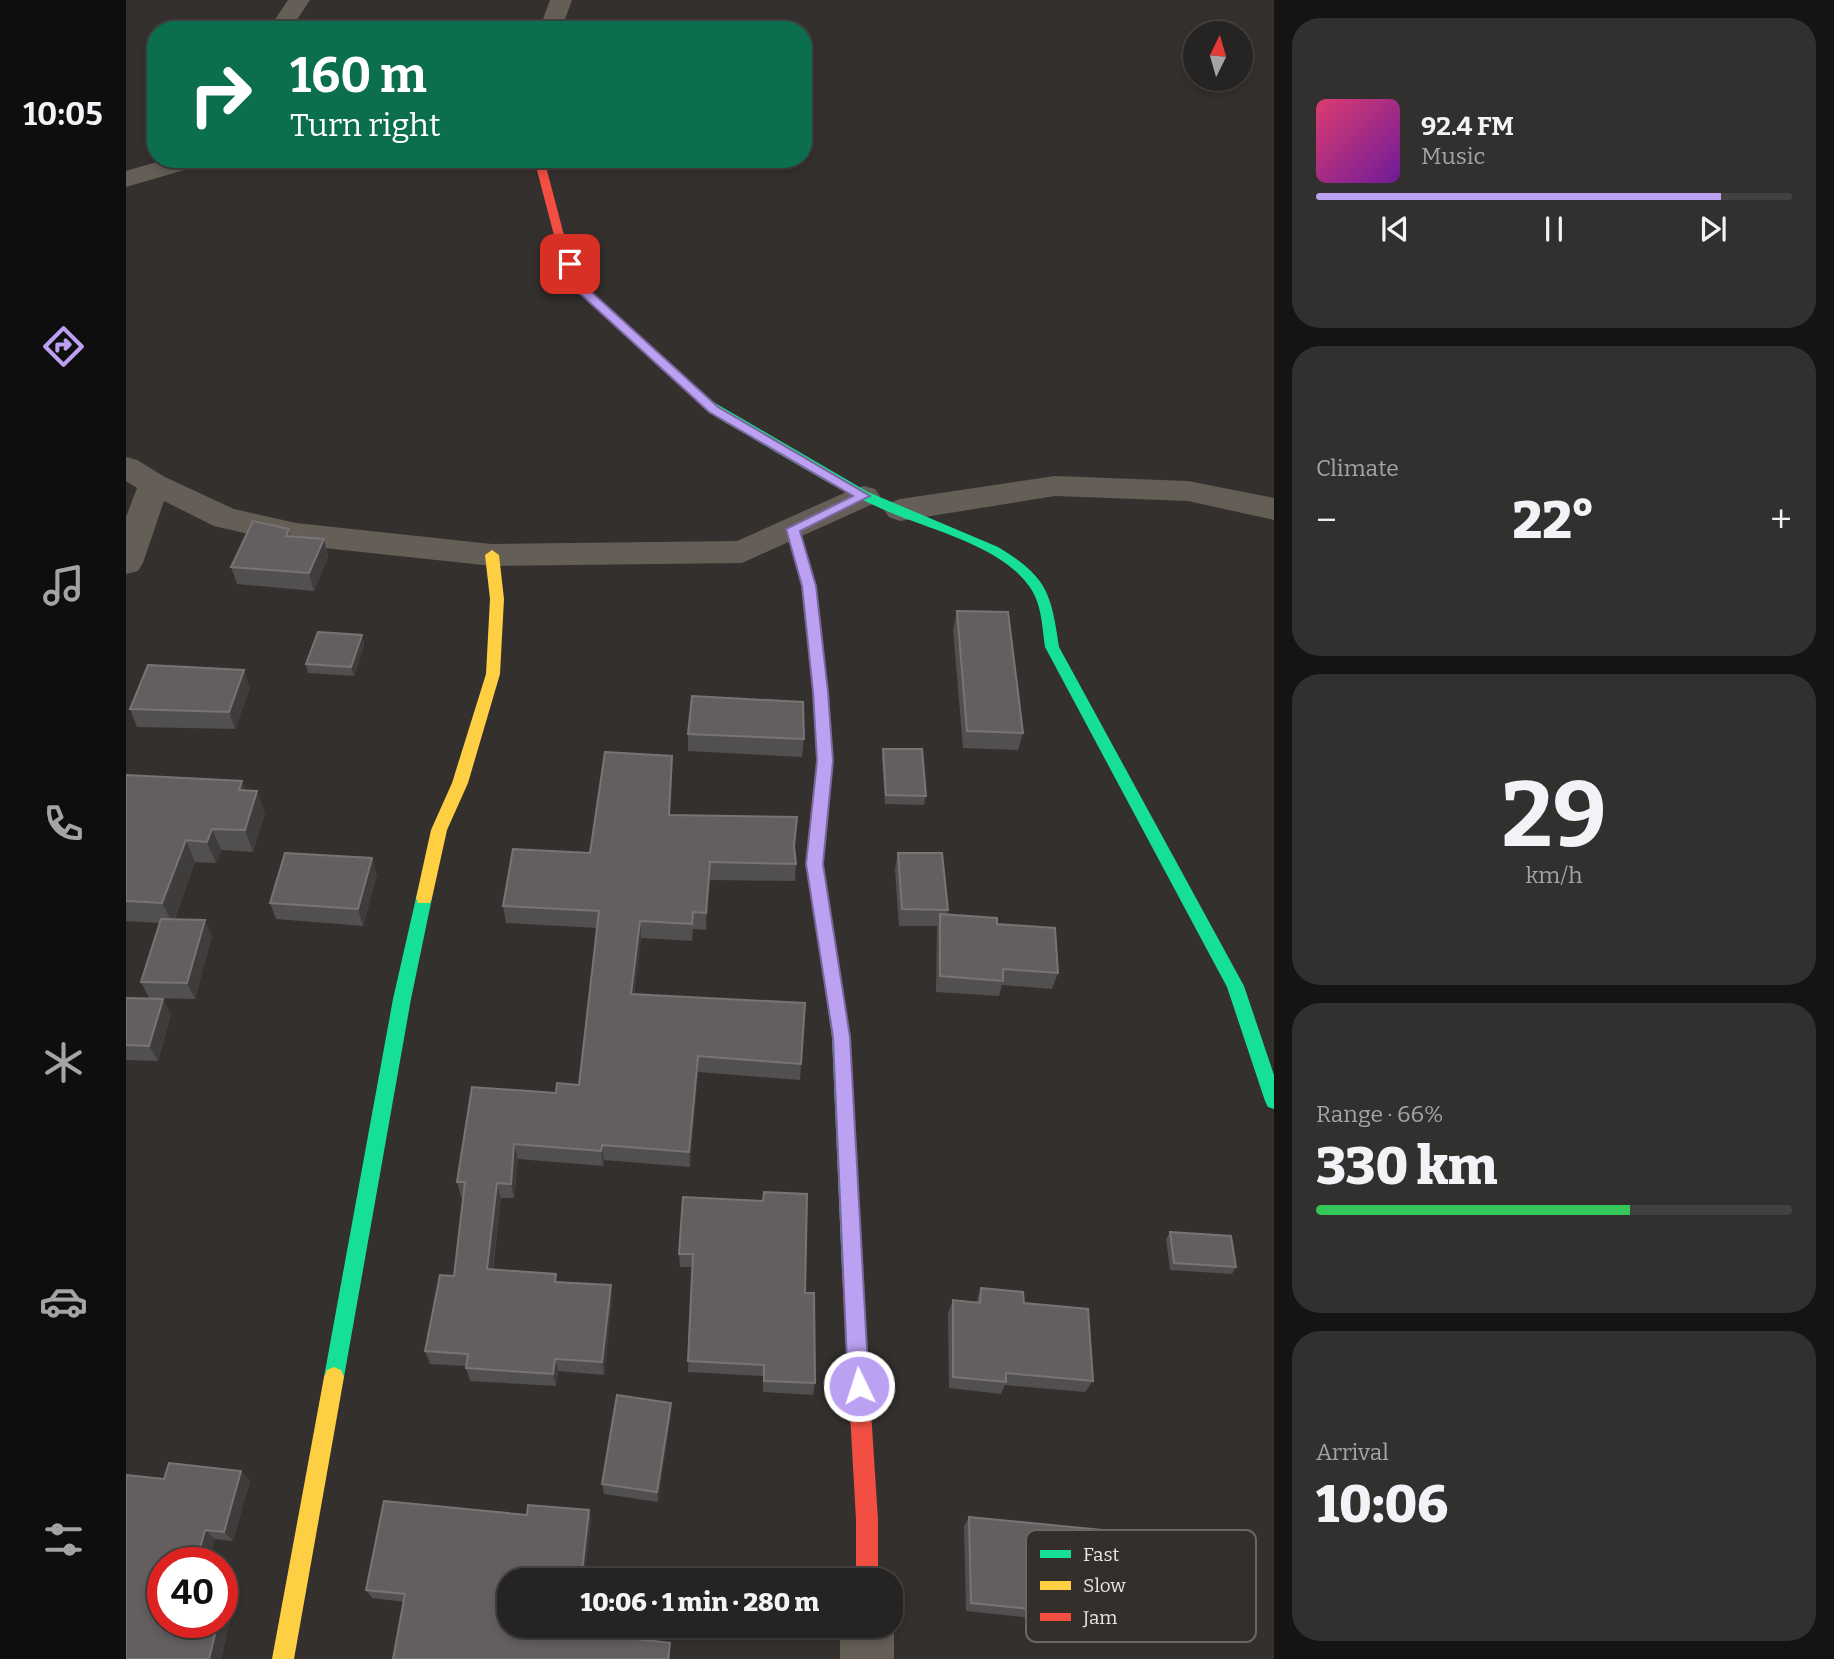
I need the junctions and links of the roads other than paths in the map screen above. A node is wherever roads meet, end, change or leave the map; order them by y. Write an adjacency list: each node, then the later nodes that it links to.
1 (299, 0): 3 (street)
2 (561, 0): 4 (street)
3 (285, 21)
4 (553, 21)
5 (164, 168): 7 (street)
6 (541, 168): 10 (street)
7 (126, 179)
8 (126, 467): 9 (street)
9 (154, 484): 14 (street); 15 (street)
10 (864, 496): 12 (street); 13 (street)
11 (1274, 509): 12 (street)
12 (900, 510): 16 (street)
13 (793, 529): 14 (street); 17 (street)
14 (492, 555): 19 (street)
15 (126, 563)
16 (1274, 1101)
17 (867, 1568)
18 (867, 1638): 20 (street)
19 (284, 1659)
20 (867, 1659)

